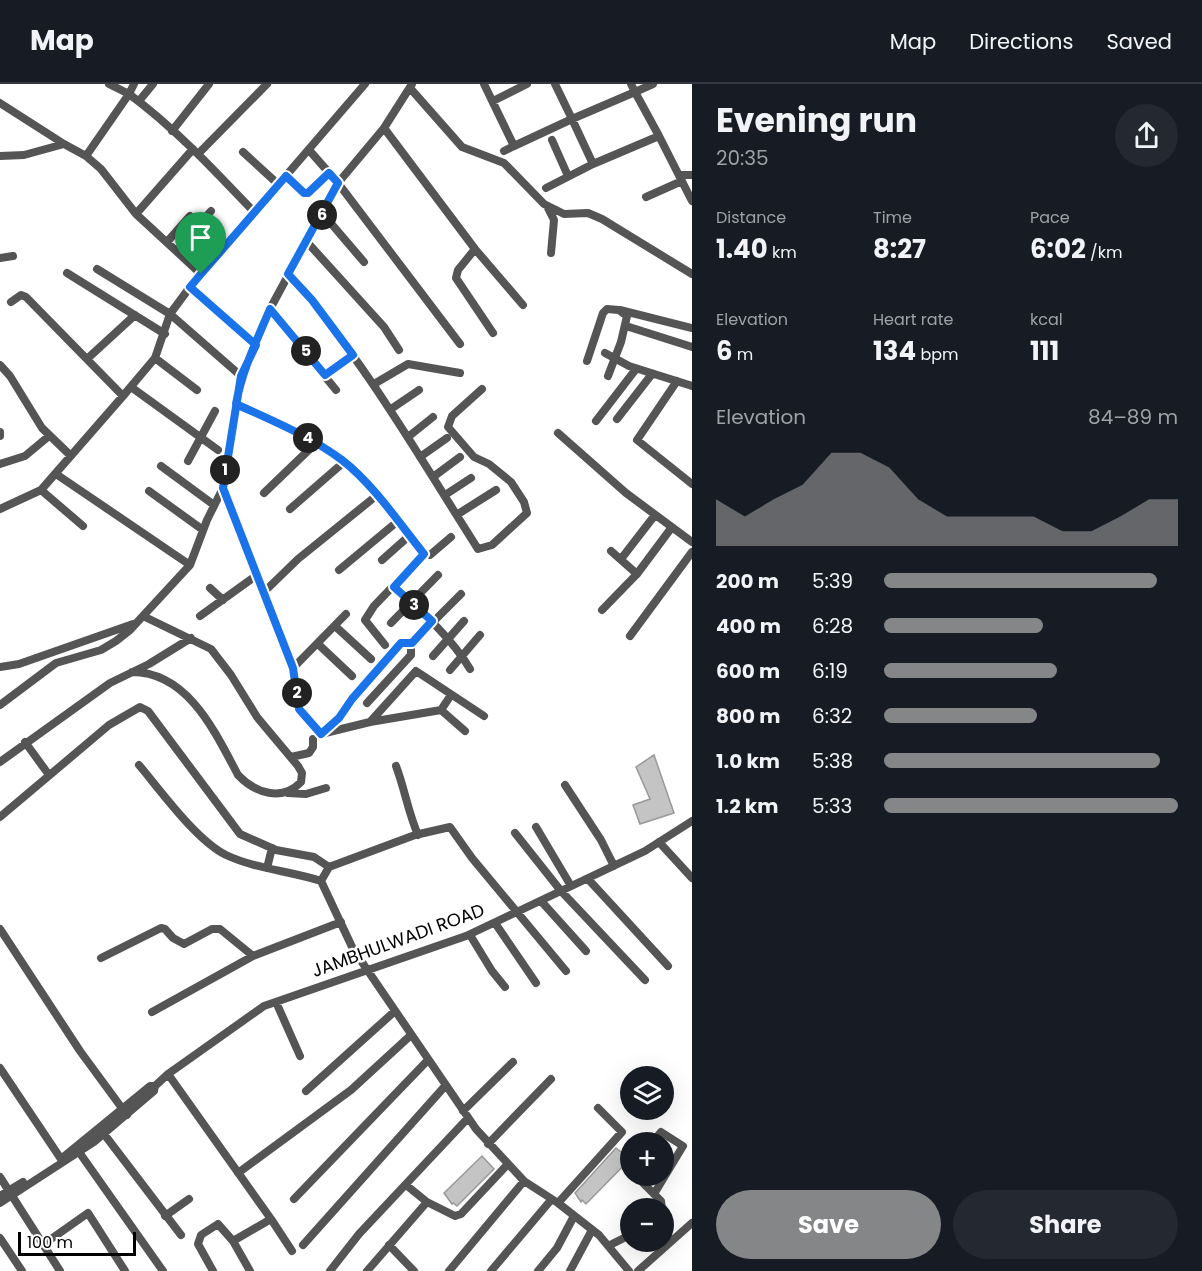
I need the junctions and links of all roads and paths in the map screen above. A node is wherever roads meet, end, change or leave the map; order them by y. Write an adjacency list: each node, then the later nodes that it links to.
1 (109, 84): 13 (street)
2 (134, 84): 13 (street)
3 (153, 84): 14 (street)
4 (209, 84): 19 (street)
5 (267, 84): 26 (street)
6 (365, 84): 24 (street)
7 (484, 84): 15 (street)
8 (527, 84): 15 (street)
9 (555, 84): 17 (street)
10 (653, 84): 12 (street)
11 (411, 86): 18 (street); 41 (street)
12 (633, 88): 17 (street); 20 (street)
13 (129, 94): 14 (street); 29 (street)
14 (139, 101): 19 (street)
15 (493, 101): 23 (street)
16 (0, 103): 22 (street)
17 (572, 119): 23 (street); 30 (street)
18 (384, 128): 36 (street); 49 (street)
19 (172, 131): 26 (street)
20 (659, 136): 30 (street); 35 (street)
21 (552, 140): 34 (street)
22 (64, 144): 28 (street); 29 (street)
23 (514, 146): 25 (street)
24 (309, 150): 31 (street); 33 (street)
25 (504, 151)
26 (195, 152): 43 (street); 44 (street)
27 (243, 152): 37 (street)
28 (0, 156)
29 (86, 156): 44 (street)
30 (593, 164): 34 (street)
31 (329, 173): 33 (street); 36 (street)
32 (692, 175): 35 (street)
33 (286, 176): 37 (street)
34 (568, 176): 38 (street)
35 (680, 178): 39 (street); 40 (street)
36 (338, 183): 45 (street); 71 (street)
37 (279, 185): 43 (street)
38 (546, 188)
39 (646, 197)
40 (692, 201)
41 (547, 206): 51 (street); 59 (street)
42 (211, 211): 50 (street)
43 (254, 212): 57 (street)
44 (136, 214): 47 (street)
45 (323, 214): 48 (street); 54 (street)
46 (190, 216): 47 (street)
47 (167, 242): 50 (street)
48 (307, 242): 58 (street); 74 (street)
49 (475, 249): 62 (street); 69 (street)
50 (177, 251): 57 (street)
51 (550, 254)
52 (13, 256): 53 (street)
53 (0, 258)
54 (364, 262)
55 (97, 269): 65 (street)
56 (67, 273): 66 (street)
57 (201, 274): 60 (street)
58 (288, 274): 63 (street); 76 (street)
59 (692, 274)
60 (190, 287): 65 (street); 72 (street)
61 (11, 302): 78 (street)
62 (523, 305)
63 (270, 309): 72 (street); 85 (street)
64 (620, 310): 67 (street); 68 (street); 80 (street)
65 (170, 314): 70 (street); 86 (street)
66 (135, 315): 70 (street); 78 (street)
67 (626, 326): 73 (street); 79 (street)
68 (692, 328)
69 (493, 333)
70 (165, 334): 77 (street)
71 (460, 344)
72 (256, 345): 86 (street)
73 (692, 347)
74 (399, 350)
75 (605, 353): 79 (street)
76 (353, 355): 85 (street); 89 (street)
77 (155, 358): 91 (street); 93 (street)
78 (87, 359): 96 (street)
79 (615, 359): 82 (street); 87 (street)
80 (587, 362)
81 (0, 365): 104 (street)
82 (636, 369): 84 (street); 102 (street)
83 (460, 373): 89 (street)
84 (652, 374): 88 (street); 101 (street)
85 (325, 375): 94 (street)
86 (241, 376): 97 (street)
87 (608, 376)
88 (677, 381): 90 (street); 120 (street)
89 (374, 384): 98 (street)
90 (692, 386)
91 (131, 387): 96 (street); 107 (street)
92 (482, 389): 131 (street)
93 (197, 390)
94 (336, 390)
95 (419, 390): 98 (street)
96 (123, 396): 110 (street)
97 (236, 404): 108 (street); 121 (street)
98 (391, 409): 105 (street)
99 (215, 411): 107 (street)
100 (433, 417): 105 (street)
101 (618, 419)
102 (596, 421)
103 (558, 433): 132 (street)
104 (49, 436): 110 (street); 115 (street)
105 (408, 437): 111 (street)
106 (447, 438): 111 (street)
107 (201, 440): 109 (street); 113 (street)
108 (316, 443): 114 (street); 125 (street)
109 (218, 450)
110 (71, 456): 117 (street)
111 (420, 456): 118 (street)
112 (460, 457): 118 (street)
113 (189, 462)
114 (344, 462): 127 (street); 130 (street)
115 (0, 464)
116 (161, 466): 128 (street)
117 (56, 474): 122 (street); 145 (street)
118 (433, 477): 126 (street)
119 (471, 478): 126 (street)
120 (692, 484)
121 (223, 488): 128 (street); 149 (street)
122 (41, 490): 129 (street); 134 (street)
123 (496, 490): 131 (street)
124 (148, 491): 136 (street)
125 (264, 493)
126 (445, 495): 131 (street)
127 (376, 496): 133 (street); 152 (street)
128 (214, 506): 136 (street)
129 (0, 509)
130 (290, 509)
131 (458, 514)
132 (655, 515): 135 (street); 143 (street)
133 (398, 521): 137 (street); 146 (street)
134 (83, 526)
135 (672, 527): 139 (street); 148 (street)
136 (203, 530): 145 (street)
137 (409, 536): 142 (street); 144 (street)
138 (451, 537): 142 (street)
139 (692, 542)
140 (611, 551): 143 (street)
141 (692, 552): 165 (street)
142 (424, 554): 150 (street)
143 (621, 559): 148 (street)
144 (382, 560)
145 (190, 565): 159 (street)
146 (339, 570)
147 (438, 574): 155 (street)
148 (637, 574): 156 (street)
149 (257, 575): 152 (street); 154 (street)
150 (394, 587): 155 (street); 170 (street)
151 (210, 588): 154 (street)
152 (264, 592): 175 (street)
153 (461, 594): 160 (street)
154 (223, 600): 158 (street)
155 (412, 603): 160 (street); 162 (street)
156 (602, 610)
157 (346, 614): 163 (street)
158 (200, 616)
159 (140, 619): 166 (street); 174 (street); 182 (street)
160 (432, 621): 167 (street); 168 (street)
161 (464, 621): 167 (street)
162 (392, 623)
163 (335, 626): 169 (street); 173 (street)
164 (480, 635): 171 (street)
165 (630, 636)
166 (191, 638): 178 (street); 189 (street)
167 (447, 639): 171 (street); 172 (street)
168 (411, 643): 181 (street); 187 (street)
169 (318, 644): 175 (street); 179 (street)
170 (385, 645)
171 (462, 655): 176 (street); 177 (street)
172 (433, 656)
173 (370, 659)
174 (0, 667)
175 (293, 668): 187 (street)
176 (470, 669)
177 (450, 670)
178 (132, 672): 188 (street); 196 (street)
179 (352, 676)
180 (451, 695): 183 (street); 184 (street); 185 (street)
181 (367, 703)
182 (0, 705)
183 (441, 710): 185 (street); 186 (street)
184 (483, 716)
185 (370, 722): 187 (street)
186 (465, 731)
187 (317, 736): 189 (street)
188 (25, 742): 190 (street); 193 (street)
189 (291, 757): 196 (street)
190 (0, 762)
191 (139, 765): 206 (street)
192 (396, 766): 201 (street)
193 (50, 775): 197 (street); 203 (street)
194 (564, 785): 204 (street)
195 (326, 788): 196 (street)
196 (288, 793)
197 (0, 817)
198 (692, 821): 202 (street, JAMBHULWADI ROAD)
199 (536, 827): 210 (street)
200 (515, 833): 211 (street)
201 (418, 835): 205 (street); 213 (street)
202 (659, 842): 204 (street, JAMBHULWADI ROAD); 207 (street)
203 (272, 848): 205 (street); 206 (street)
204 (614, 866): 208 (street, JAMBHULWADI ROAD)
205 (329, 867): 209 (street)
206 (267, 868): 209 (street)
207 (692, 878)
208 (588, 879): 210 (street, JAMBHULWADI ROAD); 221 (street)
209 (321, 881): 214 (street)
210 (572, 886): 211 (street, JAMBHULWADI ROAD)
211 (561, 891): 212 (street, JAMBHULWADI ROAD); 224 (street)
212 (541, 901): 213 (street, JAMBHULWADI ROAD); 218 (street)
213 (518, 912): 215 (street, JAMBHULWADI ROAD); 223 (street)
214 (341, 922): 219 (street); 222 (street)
215 (495, 923): 217 (street, JAMBHULWADI ROAD); 225 (street)
216 (0, 930): 240 (street)
217 (470, 934): 222 (street, JAMBHULWADI ROAD); 226 (street)
218 (586, 951)
219 (253, 956): 220 (street); 229 (street)
220 (101, 958)
221 (668, 966)
222 (368, 970): 227 (street, JAMBHULWADI ROAD); 228 (street)
223 (566, 972)
224 (645, 980)
225 (536, 982)
226 (505, 987)
227 (276, 1002): 231 (street); 235 (street, JAMBHULWADI ROAD)
228 (395, 1011): 230 (street); 238 (street)
229 (152, 1012)
230 (411, 1035): 232 (street); 249 (street)
231 (300, 1056)
232 (428, 1060): 237 (street); 260 (street)
233 (513, 1062): 241 (street)
234 (0, 1068): 246 (street)
235 (168, 1074): 240 (street, JAMBHULWADI ROAD); 249 (street)
236 (551, 1079): 244 (street)
237 (446, 1085): 241 (street); 274 (street)
238 (306, 1091)
239 (598, 1108): 261 (street)
240 (124, 1113): 242 (street, JAMBHULWADI ROAD); 246 (street, JAMBHULWADI ROAD)
241 (466, 1115): 244 (street); 252 (street)
242 (104, 1134): 245 (street, JAMBHULWADI ROAD); 264 (street)
243 (674, 1140): 247 (street)
244 (488, 1144): 248 (street)
245 (79, 1152): 246 (street, JAMBHULWADI ROAD); 281 (street)
246 (62, 1160): 255 (street, JAMBHULWADI ROAD)
247 (674, 1161)
248 (507, 1165): 251 (street); 262 (street)
249 (238, 1173): 266 (street)
250 (0, 1178): 255 (street)
251 (524, 1181): 261 (street); 287 (street)
252 (406, 1185): 262 (street); 284 (street)
253 (646, 1186): 256 (street)
254 (659, 1186): 256 (street)
255 (11, 1193): 257 (street, JAMBHULWADI ROAD); 263 (street, JAMBHULWADI ROAD); 273 (street)
256 (654, 1194): 258 (street)
257 (0, 1196)
258 (657, 1198)
259 (189, 1199): 264 (street)
260 (294, 1199)
261 (555, 1201): 265 (street); 288 (street)
262 (427, 1202): 275 (street)
263 (0, 1203)
264 (165, 1216): 269 (street)
265 (574, 1216): 268 (street); 289 (street)
266 (271, 1219): 272 (street); 277 (street)
267 (692, 1223): 292 (street)
268 (592, 1230): 276 (street); 290 (street)
269 (181, 1235)
270 (0, 1238): 278 (street)
271 (620, 1240): 276 (street)
272 (234, 1241): 282 (street); 283 (street)
273 (44, 1244): 279 (street); 280 (street)
274 (303, 1245)
275 (389, 1245): 285 (street); 286 (street)
276 (608, 1246): 291 (street)
277 (292, 1251)
278 (22, 1271)
279 (60, 1271)
280 (125, 1271)
281 (163, 1271)
282 (213, 1271)
283 (250, 1271)
284 (330, 1271)
285 (367, 1271)
286 (414, 1271)
287 (448, 1271)
288 (491, 1271)
289 (538, 1271)
290 (570, 1271)
291 (629, 1271)
292 (638, 1271)

